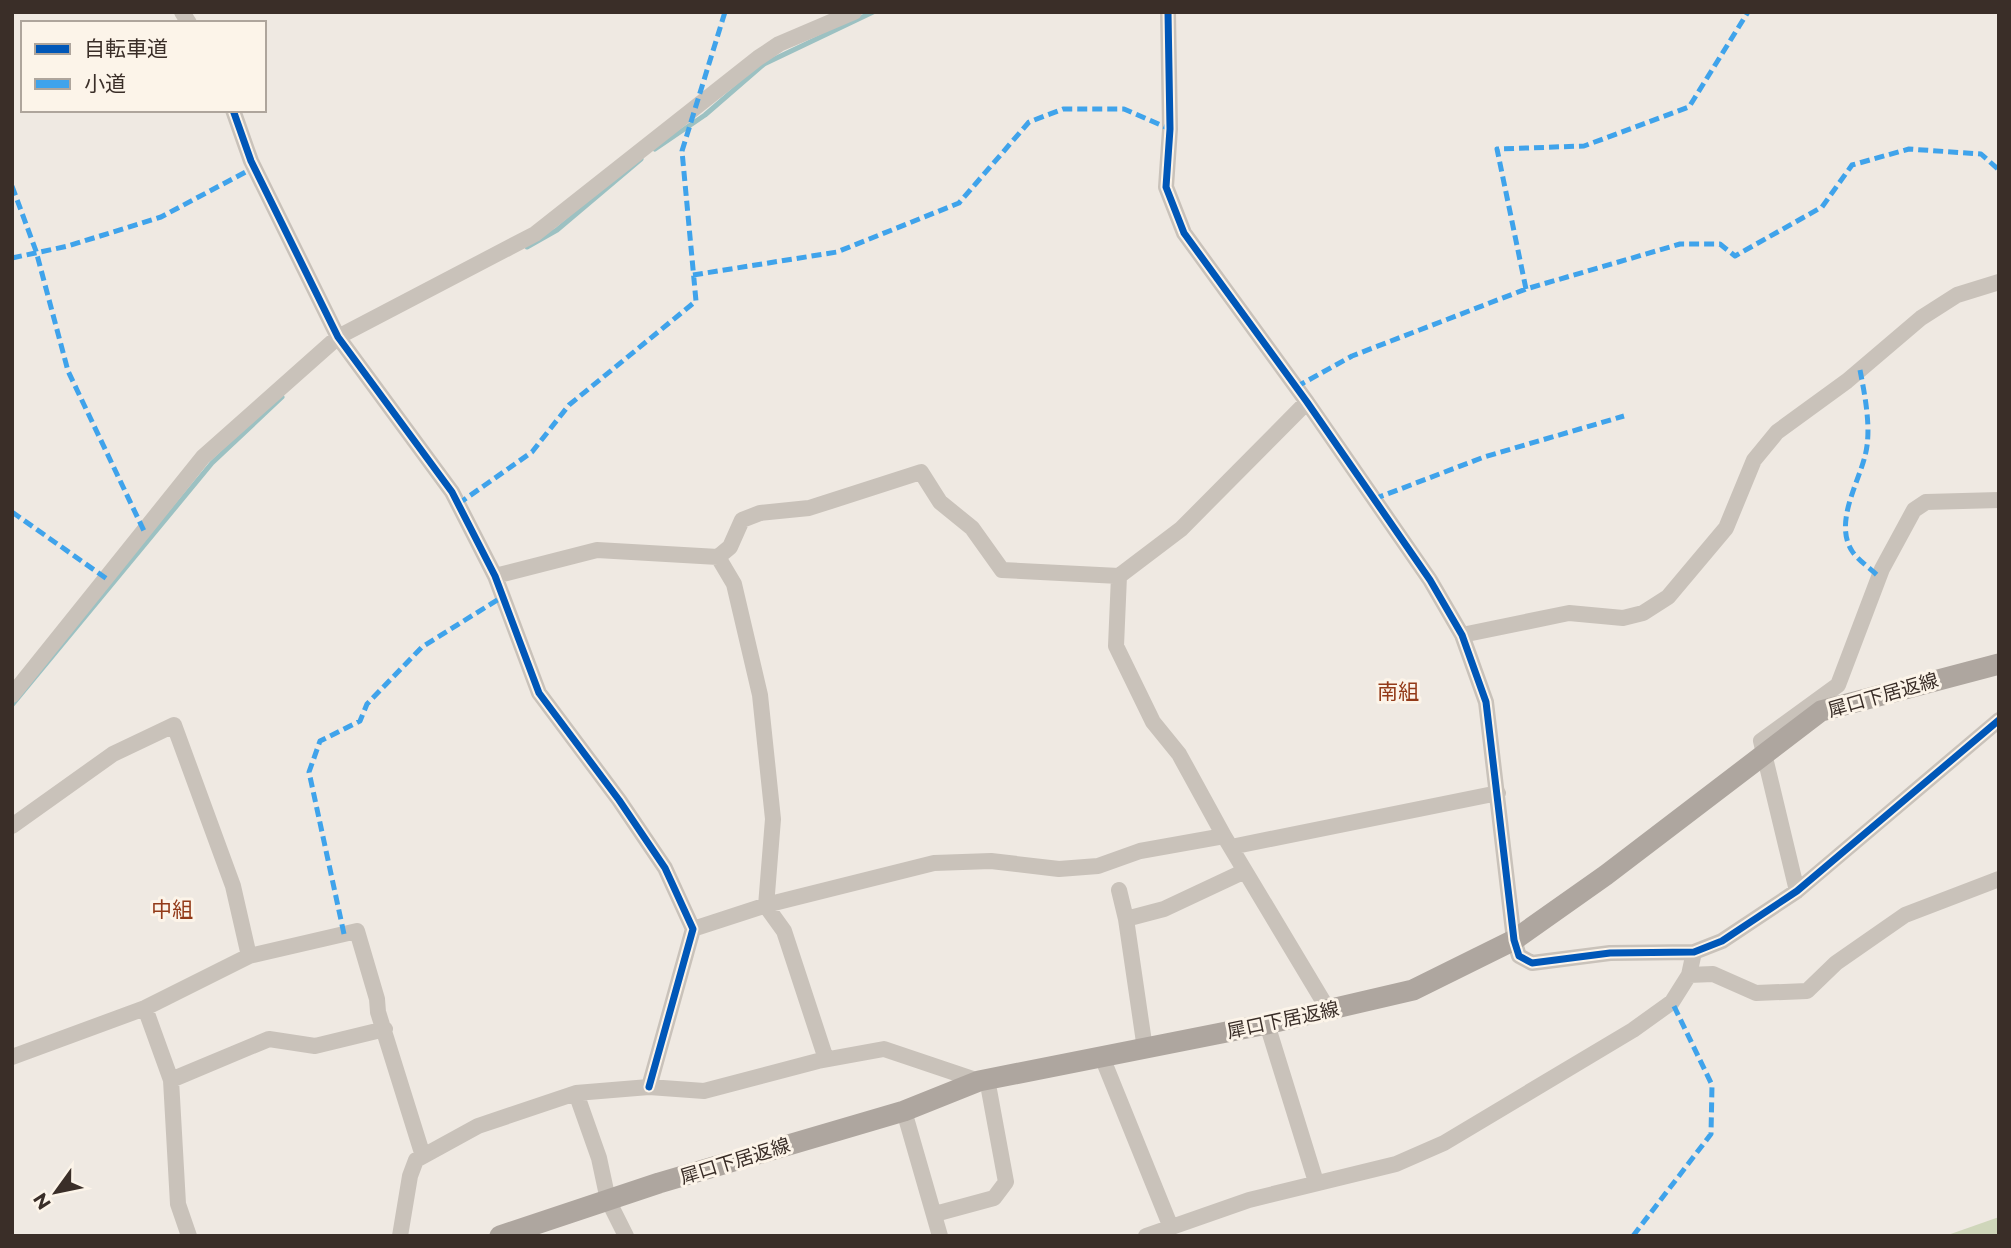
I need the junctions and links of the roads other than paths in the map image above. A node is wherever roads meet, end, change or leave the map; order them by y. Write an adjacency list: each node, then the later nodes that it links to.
1 (854, 12): 5 (street)
2 (1168, 12): 6 (street)
3 (234, 112): 5 (street)
4 (1999, 282): 11 (street)
5 (338, 337): 9 (street); 13 (street)
6 (1307, 402): 10 (street); 11 (street)
7 (1999, 500): 15 (street)
8 (719, 557): 9 (street); 10 (street); 23 (street)
9 (495, 576): 25 (street)
10 (1119, 576): 18 (street)
11 (1462, 635): 16 (street)
12 (1999, 664): 15 (main road, 犀口下居返線)
13 (12, 695)
14 (1999, 720): 22 (street)
15 (1765, 754): 22 (street); 26 (main road, 犀口下居返線)
16 (1498, 793): 18 (street); 26 (street)
17 (12, 826): 28 (street)
18 (1228, 841): 19 (street); 23 (street)
19 (1245, 871): 24 (street); 31 (street)
20 (1999, 879): 29 (street)
21 (1119, 890): 24 (street)
22 (1797, 891): 27 (street)
23 (766, 906): 25 (street); 37 (street)
24 (1126, 919): 34 (street)
25 (693, 929): 40 (street)
26 (1514, 940): 27 (street); 31 (main road, 犀口下居返線)
27 (1694, 953): 29 (street)
28 (249, 956): 30 (street); 33 (street)
29 (1689, 975): 44 (street)
30 (145, 1008): 35 (street); 38 (street)
31 (1329, 1011): 32 (main road, 犀口下居返線)
32 (1267, 1024): 34 (main road, 犀口下居返線); 44 (street)
33 (386, 1029): 38 (street); 43 (street)
34 (1145, 1049): 36 (main road, 犀口下居返線)
35 (12, 1057)
36 (1102, 1057): 39 (main road, 犀口下居返線); 47 (street)
37 (826, 1059): 39 (street); 40 (street)
38 (171, 1080): 48 (street)
39 (983, 1080): 42 (main road, 犀口下居返線); 46 (street)
40 (649, 1087): 41 (street)
41 (576, 1093): 43 (street); 45 (street)
42 (904, 1111): 45 (main road, 犀口下居返線); 46 (street)
43 (423, 1156): 49 (street)
44 (1316, 1182): 47 (street)
45 (608, 1200): 50 (main road, 犀口下居返線); 51 (street)
46 (935, 1213): 52 (street)
47 (1170, 1225): 53 (street)
48 (189, 1236)
49 (400, 1236)
50 (500, 1236)
51 (626, 1236)
52 (940, 1236)
53 (1146, 1236)

